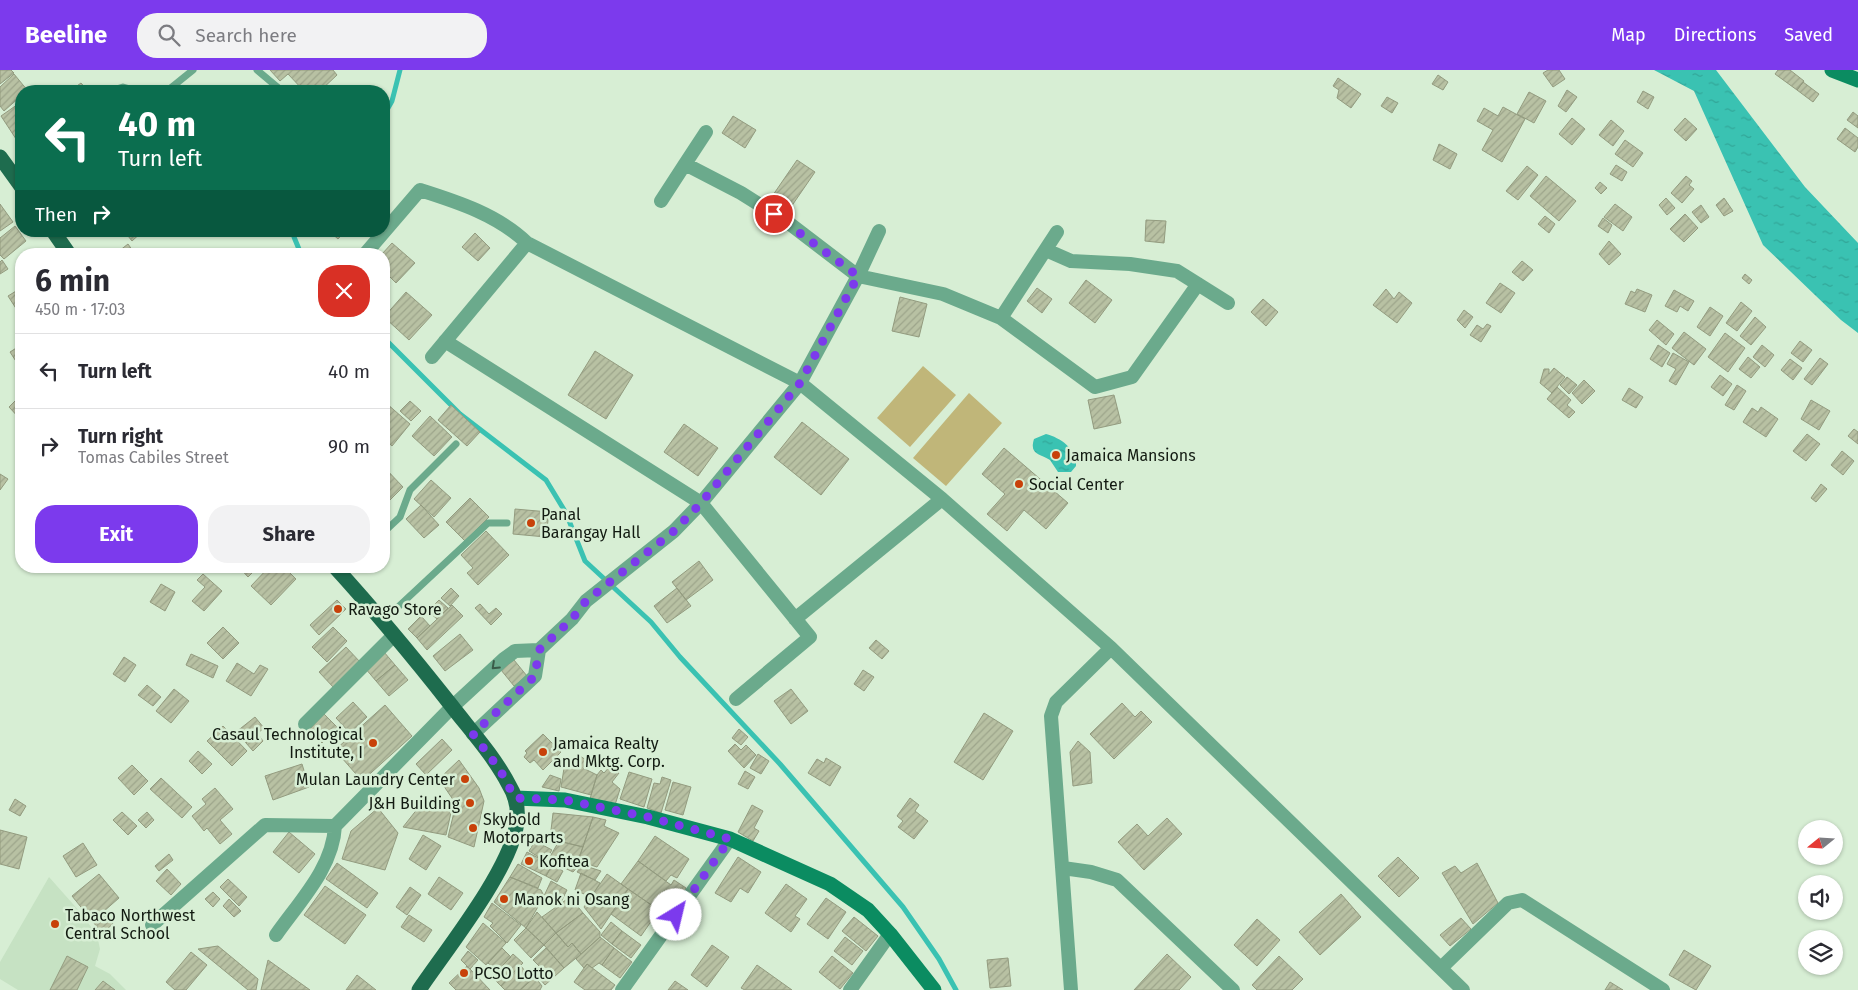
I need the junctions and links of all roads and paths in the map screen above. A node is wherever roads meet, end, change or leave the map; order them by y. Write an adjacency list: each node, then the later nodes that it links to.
1 (193, 70): 5 (lane)
2 (257, 70): 6 (lane)
3 (1832, 70): 4 (street)
4 (1858, 80)
5 (174, 85)
6 (275, 85)
7 (706, 132): 9 (street)
8 (0, 157): 10 (main road)
9 (685, 164): 11 (street); 21 (street)
10 (15, 167)
11 (661, 200)
12 (390, 225): 17 (street)
13 (879, 231): 21 (street)
14 (1058, 232): 20 (street)
15 (57, 237): 18 (main road)
16 (380, 237): 19 (street)
17 (527, 243): 25 (street); 27 (street)
18 (65, 248)
19 (370, 248)
20 (1046, 250): 22 (street); 24 (street)
21 (858, 276): 24 (street); 27 (street)
22 (1198, 284): 23 (street); 24 (street)
23 (1228, 303)
24 (1001, 318)
25 (445, 341): 26 (street); 30 (street)
26 (432, 357)
27 (800, 383): 29 (street); 30 (street)
28 (456, 444): 32 (lane)
29 (942, 499): 34 (street); 37 (street)
30 (701, 503): 34 (street); 38 (street)
31 (507, 523): 35 (lane)
32 (390, 526)
33 (344, 573): 35 (main road)
34 (795, 619): 39 (street)
35 (382, 622): 36 (main road)
36 (394, 635): 40 (main road); 41 (street)
37 (1111, 648): 46 (street); 50 (street)
38 (539, 650): 40 (street, one-way to 40); 42 (street)
39 (736, 700)
40 (452, 707): 42 (main road); 44 (street)
41 (305, 724)
42 (473, 734): 43 (main road)
43 (515, 798): 45 (street); 51 (main road)
44 (335, 826): 47 (street); 49 (street)
45 (730, 839): 48 (street); 52 (street)
46 (1063, 868): 55 (street); 56 (street)
47 (152, 925)
48 (890, 934): 53 (street); 54 (street)
49 (276, 935)
50 (1441, 968): 57 (street); 58 (street)
51 (419, 990)
52 (622, 990)
53 (850, 990)
54 (934, 990)
55 (1071, 990)
56 (1233, 990)
57 (1463, 990)
58 (1663, 990)

